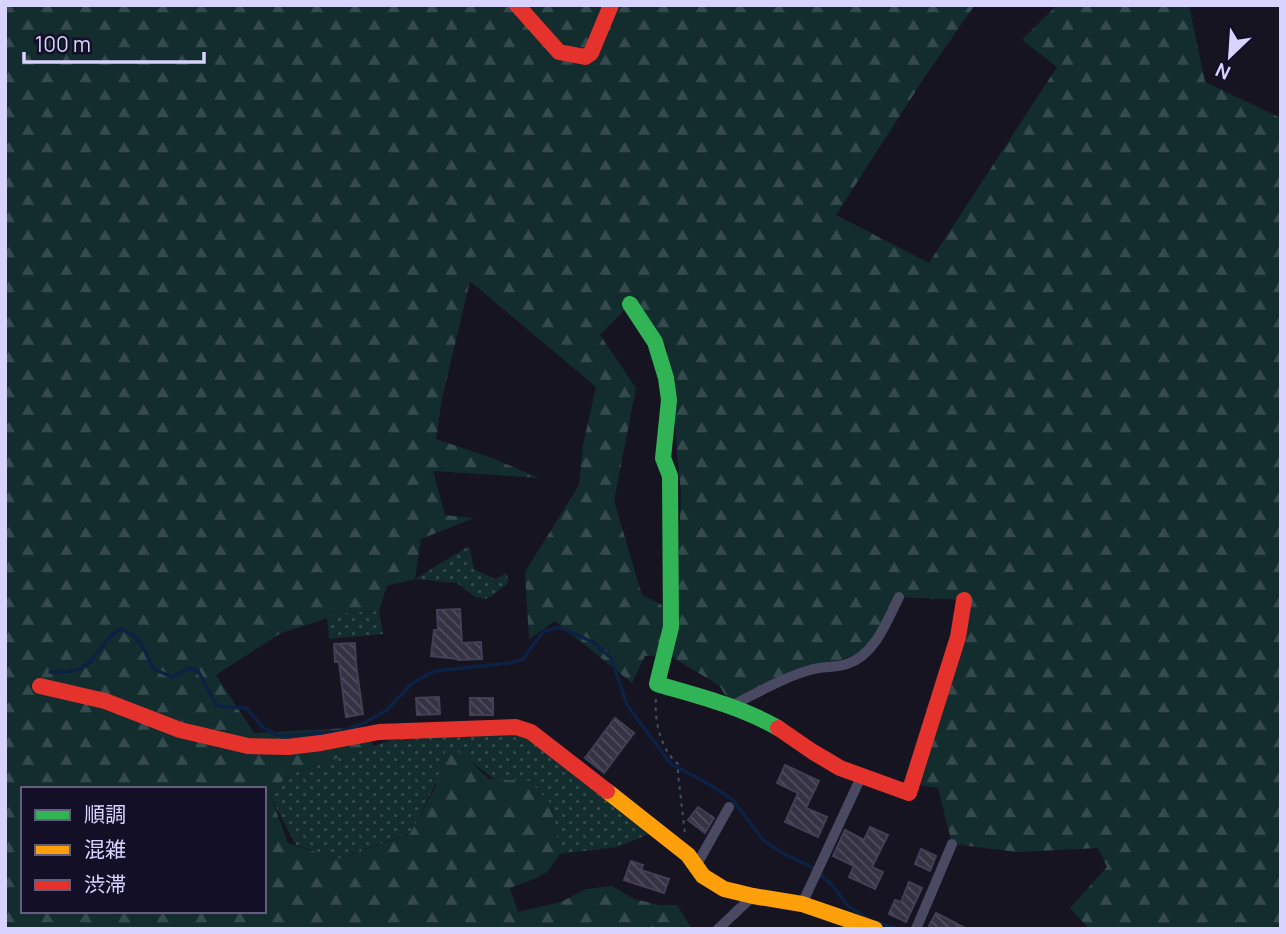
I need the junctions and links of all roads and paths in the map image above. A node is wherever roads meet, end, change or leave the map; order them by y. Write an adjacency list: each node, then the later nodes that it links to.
1 (517, 5): 2 (street)
2 (611, 5)
3 (630, 304): 6 (street)
4 (899, 597): 8 (street)
5 (964, 600): 9 (street)
6 (657, 684): 8 (street); 12 (path)
7 (40, 686): 12 (street)
8 (731, 706): 9 (street)
9 (860, 777): 14 (street)
10 (729, 807): 12 (street)
11 (952, 844): 19 (street)
12 (692, 861): 13 (street)
13 (753, 896): 14 (street); 17 (street)
14 (802, 904): 18 (street)
15 (655, 923): 16 (path)
16 (651, 929)
17 (718, 929)
18 (875, 929)
19 (916, 929)

